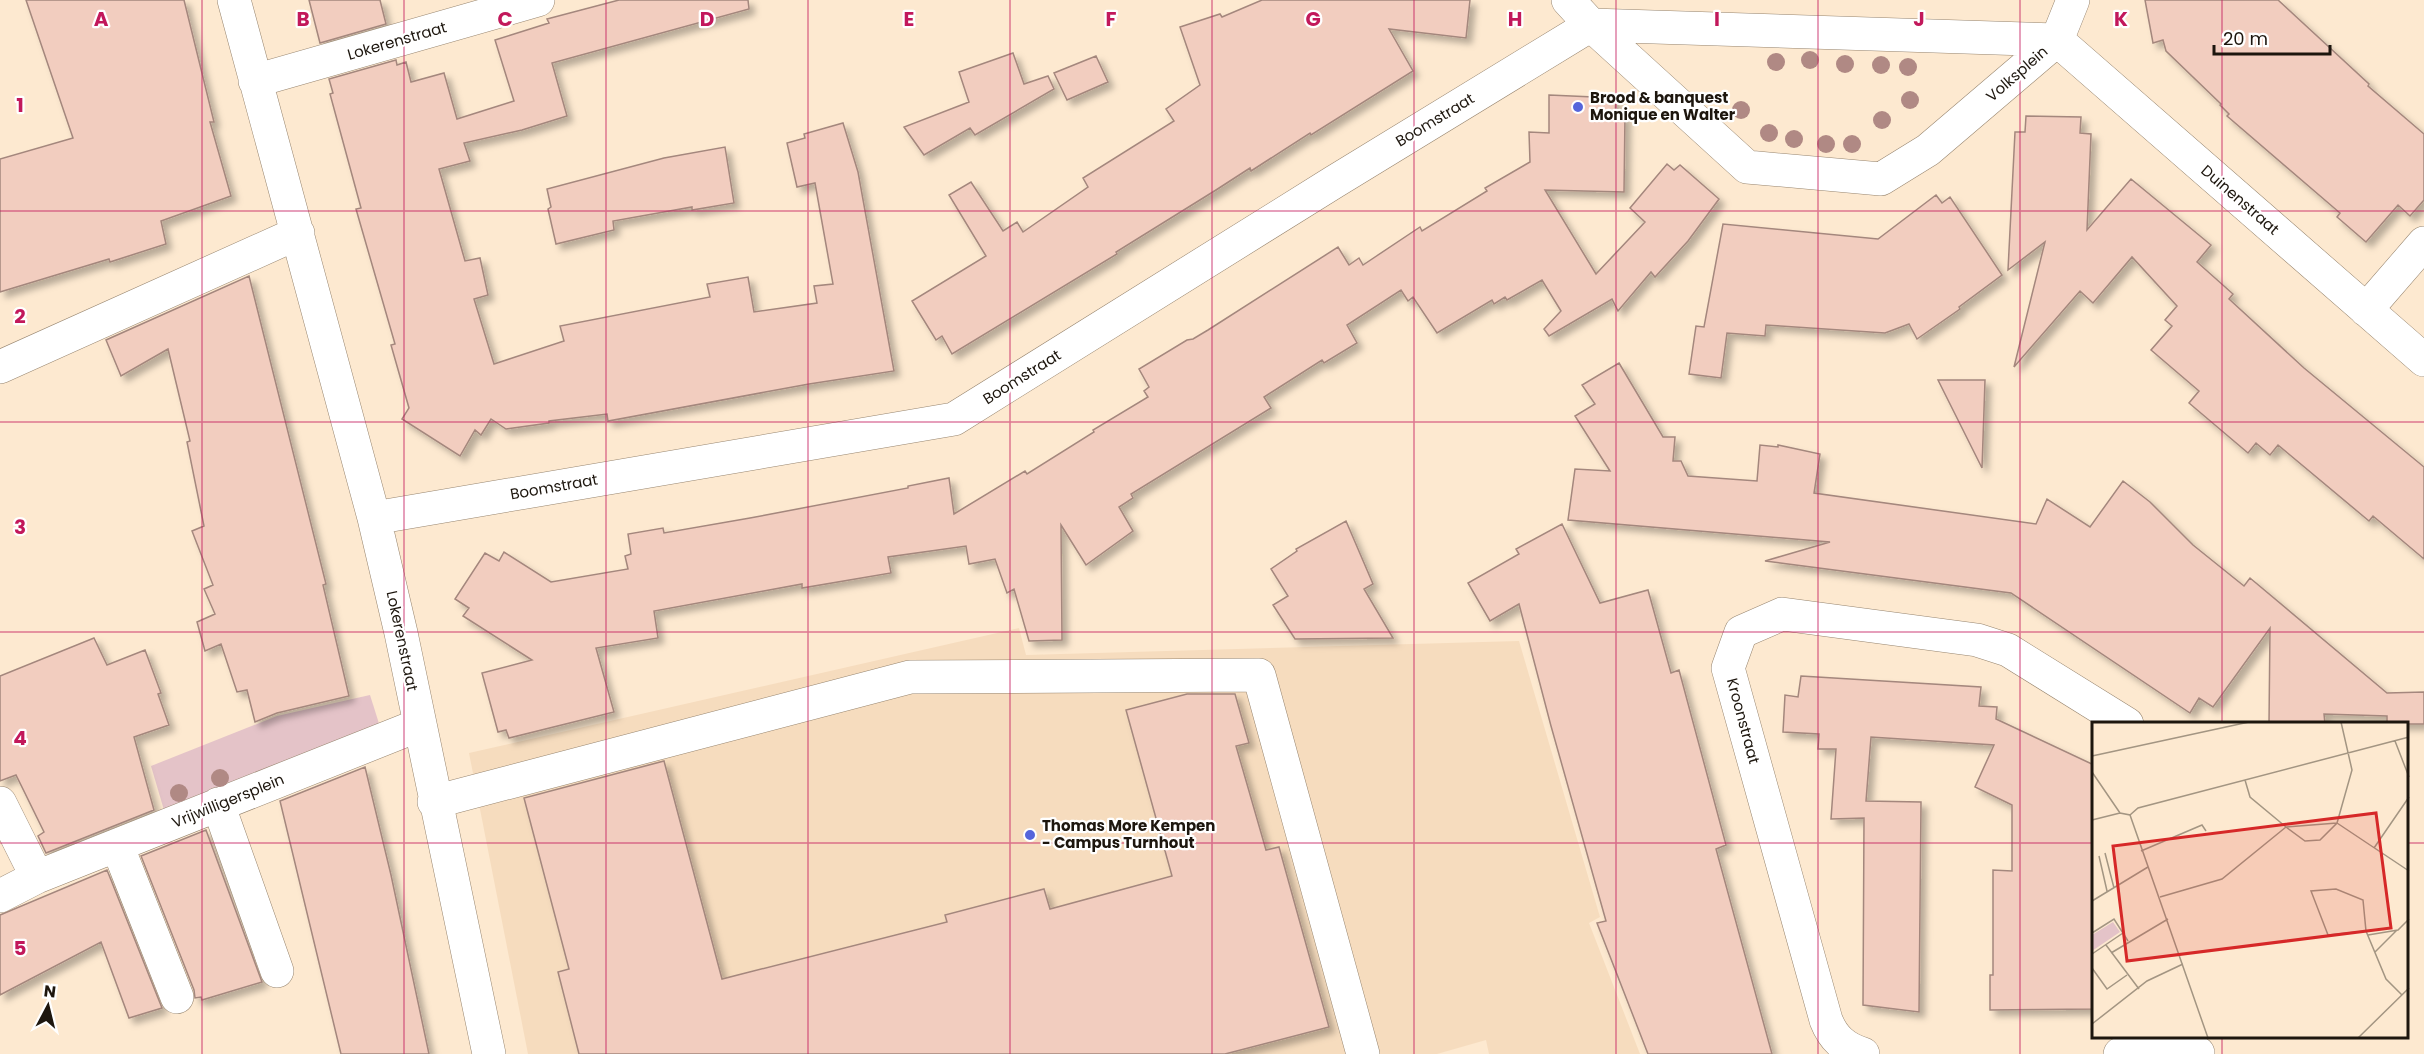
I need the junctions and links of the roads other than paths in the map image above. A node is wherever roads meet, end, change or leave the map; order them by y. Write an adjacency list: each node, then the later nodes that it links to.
1 (234, 0): 7 (street, Lokerenstraat)
2 (538, 0): 7 (street, Lokerenstraat)
3 (1568, 0): 5 (street)
4 (2073, 0): 6 (street)
5 (1591, 25): 6 (street, Volksplein); 6 (street, Volksplein); 13 (street, Boomstraat)
6 (2057, 40): 10 (street, Duinenstraat)
7 (255, 81): 8 (street, Lokerenstraat)
8 (298, 233): 12 (street); 13 (street, Lokerenstraat)
9 (2424, 243): 10 (street)
10 (2367, 310): 11 (street, Duinenstraat)
11 (2424, 360)
12 (0, 367)
13 (374, 518): 15 (street, Lokerenstraat)
14 (2124, 722): 27 (street, Kroonstraat)
15 (419, 725): 16 (street, Lokerenstraat); 18 (street, Vrijwilligersplein)
16 (434, 802): 25 (street, Lokerenstraat); 26 (street)
17 (0, 803): 20 (street)
18 (218, 804): 19 (street, Vrijwilligersplein); 22 (street)
19 (117, 845): 20 (street, Vrijwilligersplein); 23 (street)
20 (37, 877): 21 (street, Vrijwilligersplein)
21 (0, 896)
22 (277, 971)
23 (177, 997)
24 (2204, 1039): 29 (street)
25 (489, 1054)
26 (1363, 1054)
27 (1863, 1054)
28 (2120, 1054): 29 (street)
29 (2198, 1054)

